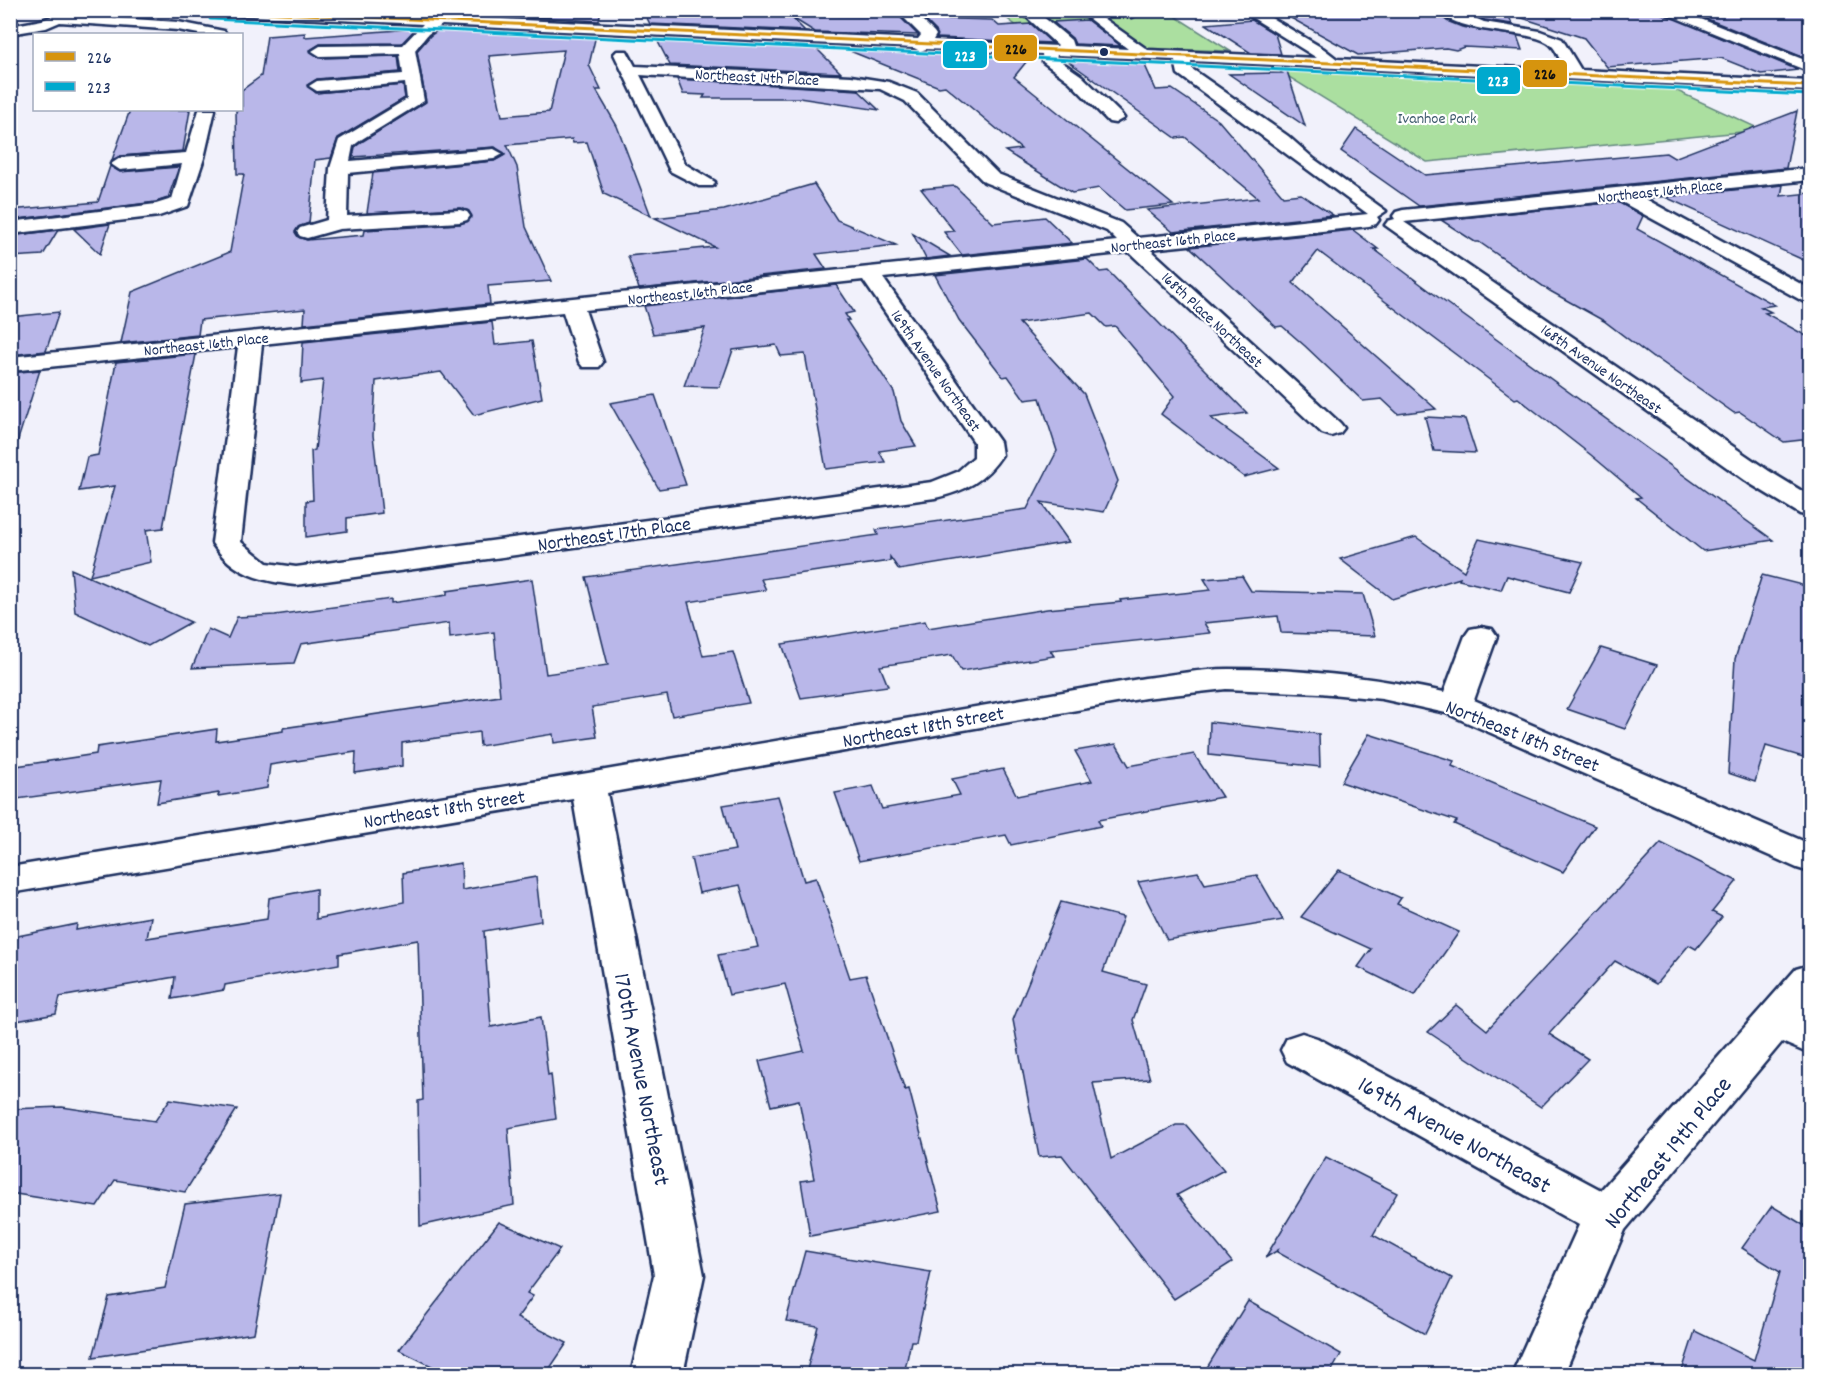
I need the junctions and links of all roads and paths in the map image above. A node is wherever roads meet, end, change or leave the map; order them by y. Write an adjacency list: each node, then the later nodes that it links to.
1 (903, 10): 15 (street)
2 (1026, 10): 18 (street)
3 (1247, 10): 23 (street)
4 (1443, 10): 26 (street)
5 (1665, 10): 22 (street)
6 (215, 11): 7 (street); 11 (street)
7 (257, 12): 10 (street)
8 (60, 14): 11 (street); 12 (street)
9 (1093, 15): 19 (street)
10 (436, 23): 13 (street); 16 (street)
11 (178, 26): 14 (street)
12 (10, 30)
13 (619, 32): 15 (street); 25 (street)
14 (214, 33)
15 (920, 46): 18 (street)
16 (407, 49): 17 (street); 27 (street)
17 (320, 51)
18 (1057, 52): 19 (street); 32 (street)
19 (1142, 56): 21 (street)
20 (1810, 57): 22 (street)
21 (1183, 58): 23 (street); 41 (street, 168th Avenue Northeast)
22 (1789, 59): 24 (street)
23 (1329, 64): 26 (street)
24 (1810, 67)
25 (630, 70): 28 (street, Northeast 14th Place); 38 (street)
26 (1576, 76): 30 (street)
27 (412, 78): 29 (street); 36 (street)
28 (883, 85): 45 (street, 168th Place Northeast)
29 (317, 86)
30 (1810, 86)
31 (207, 111): 34 (street)
32 (1115, 118)
33 (494, 154): 36 (street)
34 (195, 158): 35 (street); 43 (street)
35 (120, 164)
36 (339, 168): 42 (street)
37 (1810, 174): 39 (street, Northeast 16th Place)
38 (706, 182)
39 (1622, 194): 41 (street, Northeast 16th Place); 47 (street)
40 (460, 216): 42 (street)
41 (1386, 218): 45 (street, Northeast 16th Place); 54 (street, 168th Avenue Northeast)
42 (337, 223): 44 (street)
43 (10, 228)
44 (307, 232)
45 (1133, 245): 46 (street, Northeast 16th Place); 52 (street, 168th Place Northeast)
46 (869, 273): 48 (street, Northeast 16th Place); 53 (street, 169th Avenue Northeast)
47 (1810, 297)
48 (572, 304): 49 (street, Northeast 16th Place); 50 (street)
49 (251, 338): 51 (street, Northeast 16th Place); 53 (street, Northeast 17th Place)
50 (591, 362)
51 (10, 364)
52 (1331, 428)
53 (980, 471)
54 (1810, 508)
55 (1482, 636): 56 (street)
56 (1455, 705): 57 (street, Northeast 18th Street); 58 (street, Northeast 18th Street)
57 (588, 784): 59 (street, Northeast 18th Street); 64 (street, 170th Avenue Northeast)
58 (1810, 859)
59 (10, 880)
60 (1810, 980): 61 (street, Northeast 19th Place)
61 (1794, 1028): 63 (street, Northeast 19th Place)
62 (1302, 1050): 63 (street, 169th Avenue Northeast)
63 (1608, 1217): 65 (street, Northeast 19th Place)
64 (658, 1374)
65 (1538, 1374)

